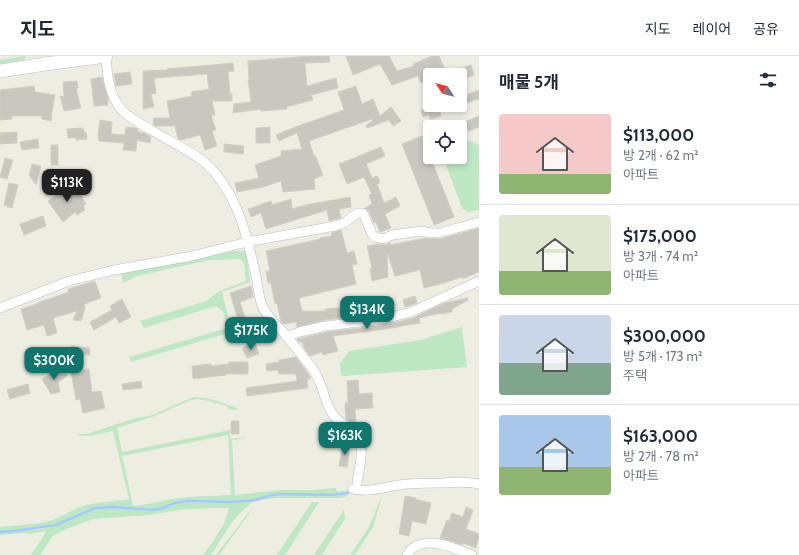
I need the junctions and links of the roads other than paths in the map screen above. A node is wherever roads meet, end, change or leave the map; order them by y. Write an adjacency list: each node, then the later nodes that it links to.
1 (106, 56): 2 (street); 5 (street)
2 (43, 60): 3 (street)
3 (0, 71)
4 (479, 222): 5 (street)
5 (247, 242): 7 (street); 8 (street)
6 (479, 281): 8 (street)
7 (0, 308)
8 (286, 337): 9 (street)
9 (479, 484)
10 (407, 555): 11 (street)
11 (472, 555)

